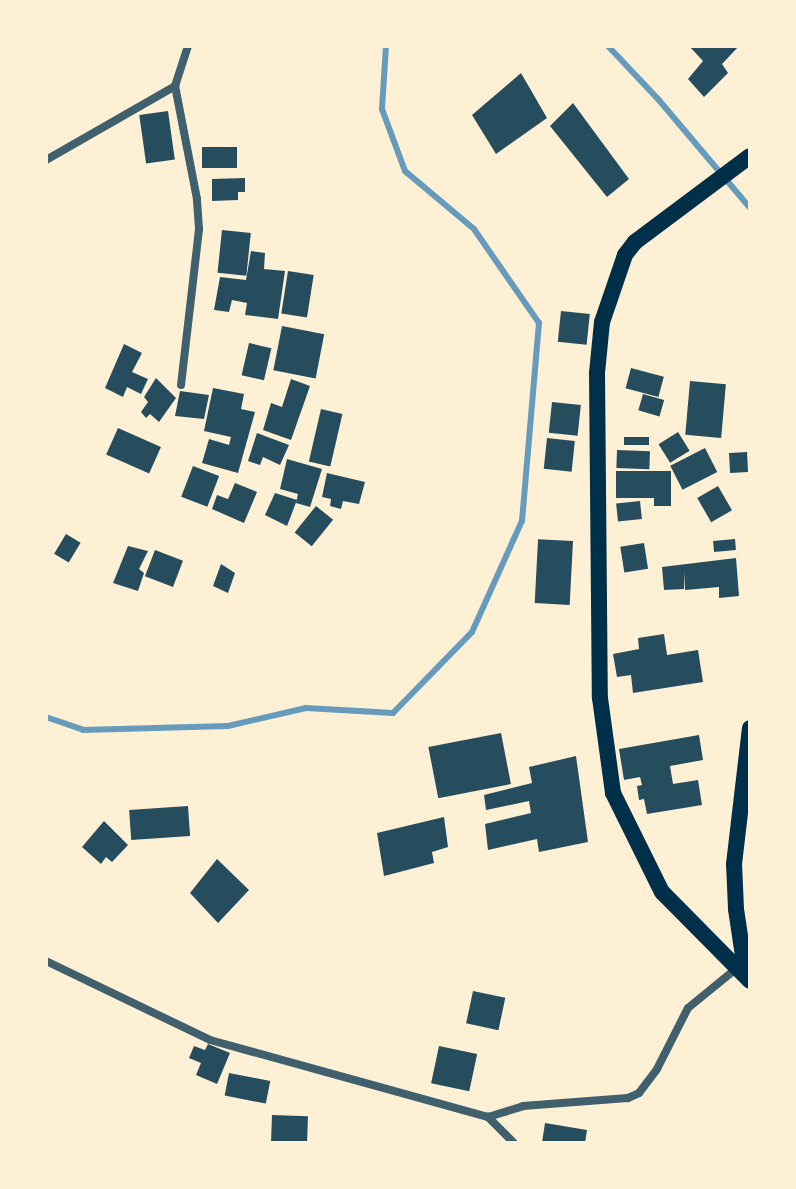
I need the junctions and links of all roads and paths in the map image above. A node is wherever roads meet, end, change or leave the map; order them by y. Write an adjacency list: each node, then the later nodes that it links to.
1 (188, 46): 2 (street)
2 (175, 86): 3 (street); 5 (street)
3 (46, 160)
4 (746, 160): 8 (highway)
5 (181, 385)
6 (750, 728): 8 (highway)
7 (46, 961): 9 (street)
8 (745, 975): 9 (street)
9 (488, 1117): 10 (street)
10 (514, 1143)

